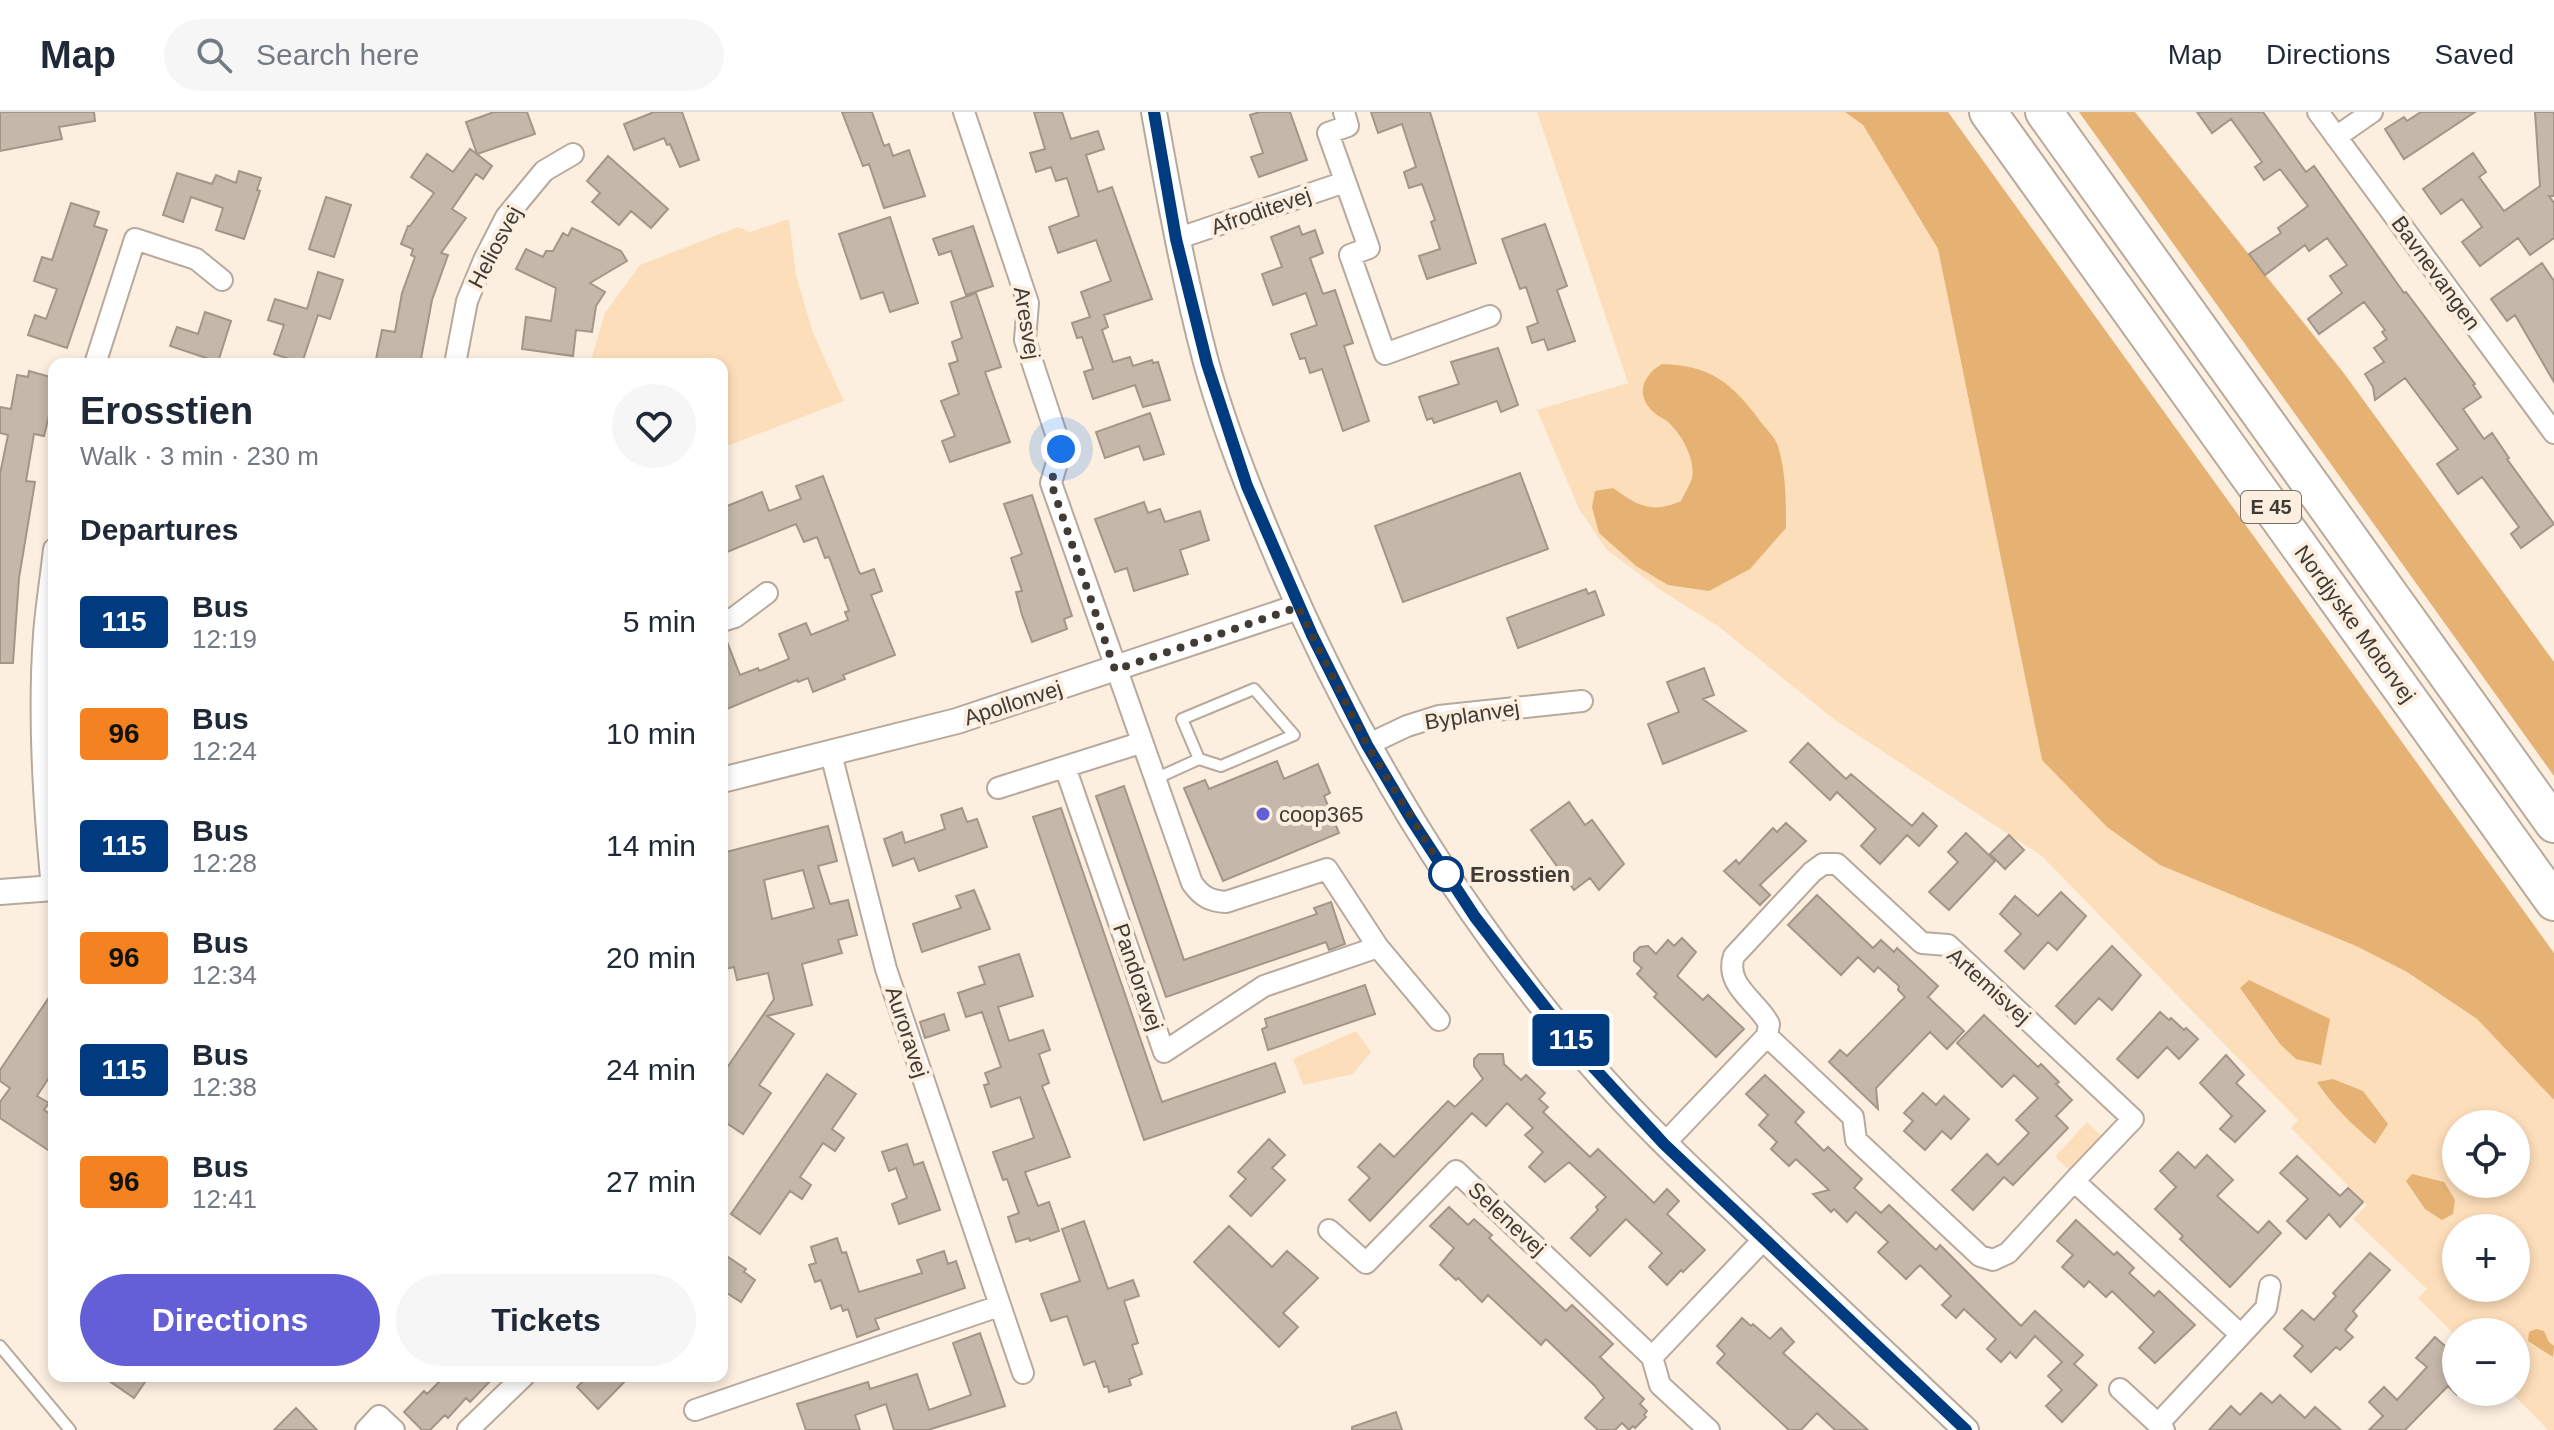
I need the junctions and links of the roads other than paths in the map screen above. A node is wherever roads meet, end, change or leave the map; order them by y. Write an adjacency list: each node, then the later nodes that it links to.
1 (964, 112): 21 (street, Aresvej)
2 (1154, 112): 11 (street)
3 (1344, 112): 10 (street)
4 (1988, 112): 36 (highway, Nordjyske Motorvej / E 45)
5 (2044, 112): 32 (highway, Nordjyske Motorvej / E 45)
6 (2318, 112): 8 (street, Bavnevangen)
7 (2372, 112): 8 (street)
8 (2336, 137): 16 (street, Bavnevangen)
9 (573, 154): 15 (street, Heliosvej)
10 (1345, 182): 11 (street, Afroditevej); 13 (street)
11 (1176, 239): 19 (street)
12 (222, 280): 14 (street)
13 (1490, 316)
14 (97, 358)
15 (456, 358)
16 (2554, 433)
17 (767, 593): 20 (street)
18 (48, 601): 23 (street)
19 (1298, 607): 21 (street, Apollonvej); 25 (street)
20 (728, 619)
21 (1115, 670): 24 (street); 26 (street, Apollonvej)
22 (1582, 701): 25 (street, Byplanvej)
23 (48, 725): 33 (street)
24 (1140, 743): 28 (street); 30 (street)
25 (1367, 745): 40 (street)
26 (831, 754): 29 (street, Apollonvej); 45 (street, Auroravej)
27 (1199, 759): 27 (lane); 30 (lane)
28 (1065, 767): 31 (street); 37 (street, Pandoravej)
29 (728, 779)
30 (1155, 779): 37 (street)
31 (998, 788)
32 (2554, 824)
33 (48, 837)
34 (48, 888): 35 (street)
35 (0, 892)
36 (2554, 902)
37 (1378, 947): 38 (street)
38 (1439, 1020)
39 (1767, 1036): 40 (street); 41 (street, Artemisvej); 41 (street, Artemisvej)
40 (1664, 1144): 43 (street)
41 (2074, 1181): 46 (street)
42 (1329, 1230): 48 (street, Selenevej)
43 (1764, 1239): 48 (street); 59 (street)
44 (2270, 1286): 46 (street)
45 (999, 1306): 49 (street, Auroravej); 52 (street)
46 (2241, 1335): 53 (street)
47 (0, 1346): 54 (lane)
48 (1652, 1357): 58 (street, Selenevej)
49 (1023, 1373)
50 (518, 1382): 57 (street)
51 (2120, 1389): 53 (street)
52 (695, 1410)
53 (2161, 1427)
54 (70, 1430)
55 (366, 1430): 56 (street)
56 (394, 1430)
57 (468, 1430)
58 (1709, 1430)
59 (1966, 1430)

